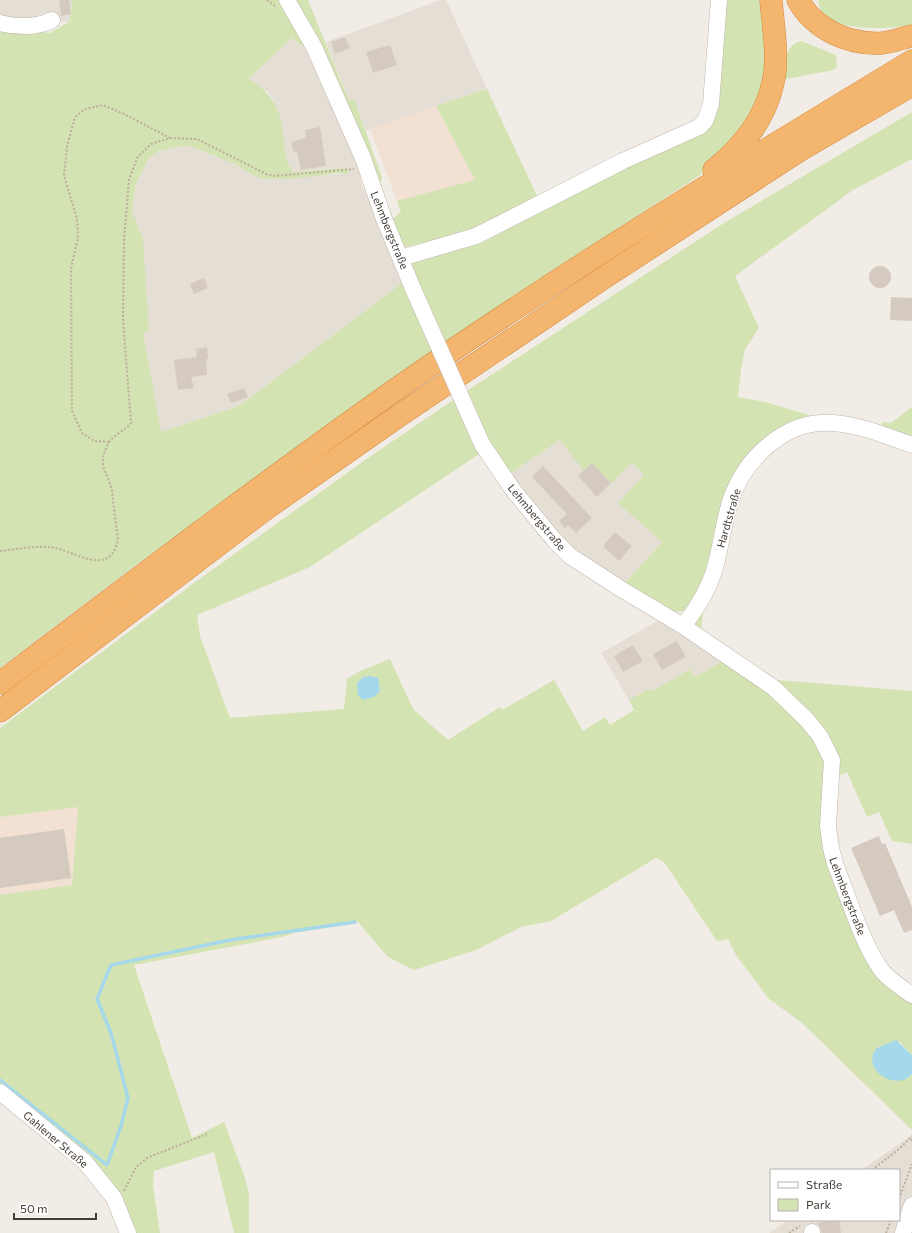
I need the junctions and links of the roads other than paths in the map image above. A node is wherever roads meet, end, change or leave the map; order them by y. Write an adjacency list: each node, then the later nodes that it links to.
1 (287, 0): 10 (street, Lehmbergstraße)
2 (719, 0): 10 (street)
3 (772, 0): 11 (highway)
4 (798, 0): 7 (highway)
5 (52, 20): 6 (street)
6 (0, 23)
7 (912, 36)
8 (912, 61): 11 (highway)
9 (912, 85): 15 (highway)
10 (401, 258): 13 (street, Lehmbergstraße, bridge)
11 (584, 265): 14 (highway)
12 (912, 445): 13 (street, Hardtstraße)
13 (683, 626): 16 (street, Lehmbergstraße)
14 (0, 683)
15 (0, 711)
16 (912, 995)
17 (0, 1092): 19 (street, Gahlener Straße)
18 (912, 1205): 20 (street)
19 (128, 1233)
20 (903, 1233)

